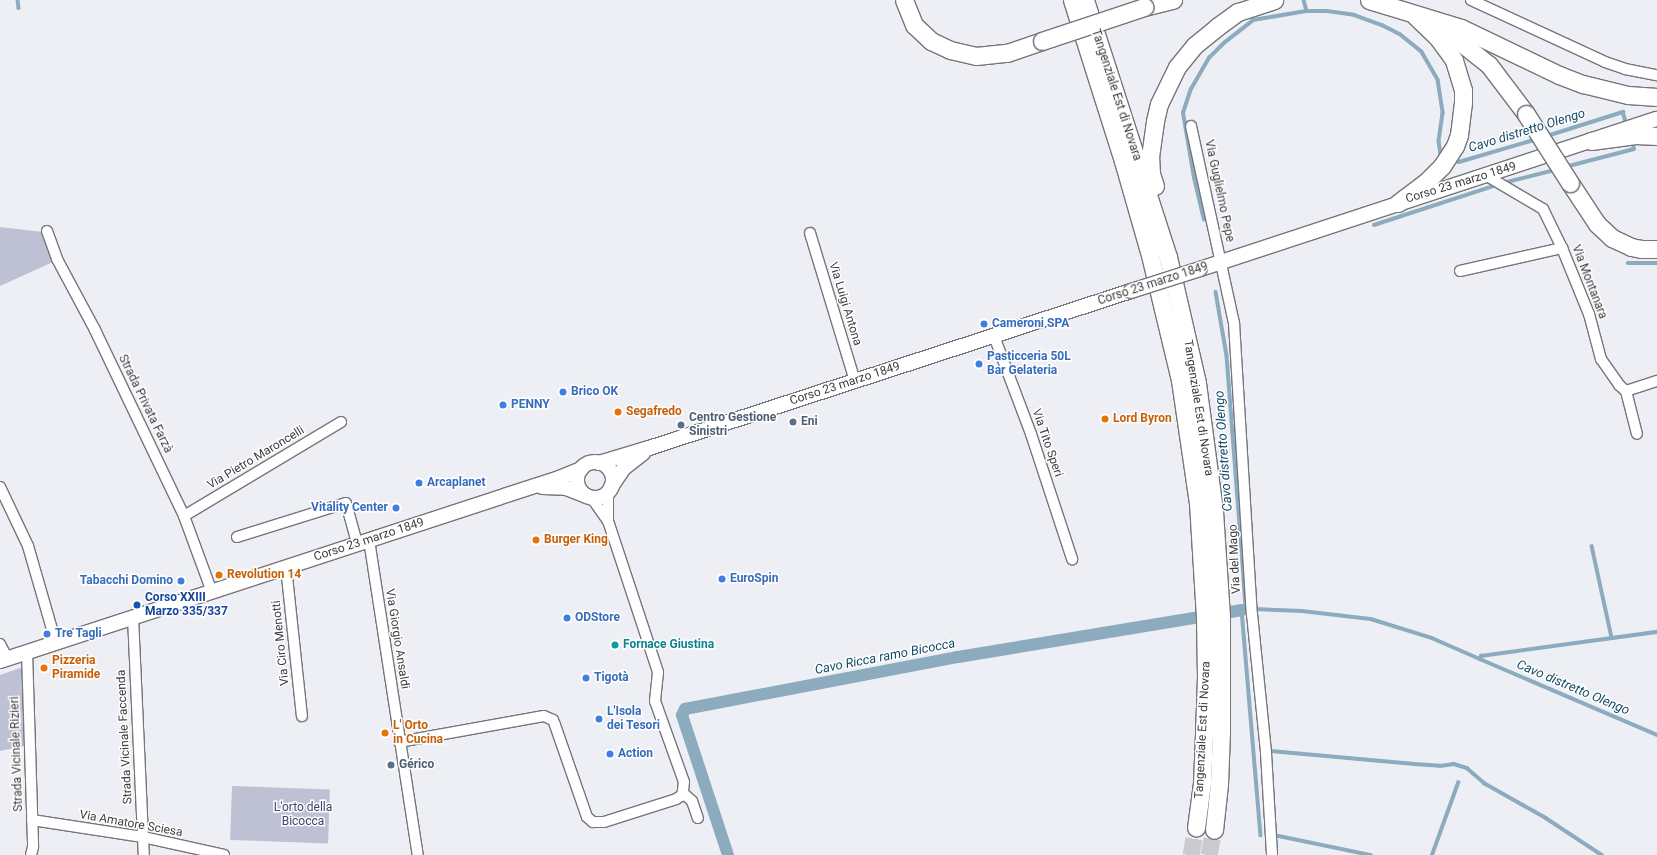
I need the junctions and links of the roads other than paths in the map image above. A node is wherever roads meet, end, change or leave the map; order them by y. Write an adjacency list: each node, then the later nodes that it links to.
1 (904, 0): 5 (highway, bridge)
2 (1068, 0): 10 (highway)
3 (1072, 0): 10 (highway, Tangenziale Est di Novara)
4 (1085, 0): 24 (highway, Tangenziale Est di Novara)
5 (1173, 0)
6 (1274, 0): 24 (highway)
7 (1369, 0): 9 (highway)
8 (1471, 0): 11 (street)
9 (1413, 14): 12 (highway); 19 (highway); 23 (highway, bridge)
10 (1078, 19): 57 (highway, Tangenziale Est di Novara)
11 (1657, 75)
12 (1657, 97)
13 (1657, 119): 15 (main road)
14 (1191, 126): 25 (street, Via Guglielmo Pepe)
15 (1629, 132): 16 (highway); 17 (highway)
16 (1657, 136)
17 (1591, 141): 18 (main road, Corso 23 marzo 1849)
18 (1496, 181): 19 (main road, Corso 23 marzo 1849); 22 (street, Via Montanara)
19 (1398, 203): 25 (main road, Corso 23 marzo 1849)
20 (47, 231): 40 (street, Strada Privata Farzà)
21 (810, 233): 28 (street, Via Luigi Antona)
22 (1562, 248): 26 (street); 30 (street, Via Montanara)
23 (1657, 248)
24 (1168, 257): 58 (highway, Tangenziale Est di Novara)
25 (1221, 262): 27 (main road, Corso 23 marzo 1849, bridge); 64 (street, Via del Mago)
26 (1460, 271)
27 (994, 336): 28 (main road, Corso 23 marzo 1849); 44 (street, Via Tito Speri)
28 (855, 381): 33 (main road, Corso 23 marzo 1849)
29 (1657, 381): 30 (street)
30 (1626, 391): 32 (street)
31 (341, 422): 40 (street, Via Pietro Maroncelli)
32 (1637, 434)
33 (649, 448): 34 (main road, Corso 23 marzo 1849); 38 (main road, Corso 23 marzo 1849)
34 (599, 463): 35 (main road); 38 (main road)
35 (581, 469): 36 (main road, Corso 23 marzo 1849); 39 (main road)
36 (533, 486): 39 (main road, Corso 23 marzo 1849); 43 (main road, Corso 23 marzo 1849)
37 (0, 487): 48 (street)
38 (609, 490): 39 (main road); 41 (street)
39 (589, 496): 41 (street)
40 (184, 516): 46 (street, Strada Privata Farzà)
41 (608, 522): 54 (street)
42 (237, 537): 43 (street, Via Giorgio Ansaldi)
43 (363, 542): 45 (main road, Corso 23 marzo 1849); 53 (street, Via Giorgio Ansaldi)
44 (1072, 559)
45 (286, 567): 46 (main road, Corso 23 marzo 1849); 52 (street, Via Ciro Menotti)
46 (212, 592): 47 (main road, Corso 23 marzo 1849)
47 (133, 617): 48 (main road, Corso 23 marzo 1849); 59 (street, Strada Vicinale Faccenda)
48 (56, 643): 50 (main road, Corso 23 marzo 1849)
49 (0, 644): 51 (street)
50 (27, 652): 51 (main road, Corso 23 marzo 1849); 56 (street, Strada Vicinale Rizieri)
51 (3, 659)
52 (302, 716)
53 (399, 742): 54 (street); 63 (street, Via Giorgio Ansaldi)
54 (682, 793): 55 (street)
55 (698, 818)
56 (32, 820): 59 (street, Via Amatore Sciesa); 60 (street, Strada Vicinale Rizieri)
57 (1196, 828)
58 (1214, 830)
59 (143, 837): 61 (street, Strada Vicinale Faccenda); 62 (street, Via Amatore Sciesa)
60 (31, 855)
61 (144, 855)
62 (224, 855)
63 (418, 855)
64 (1272, 855)

